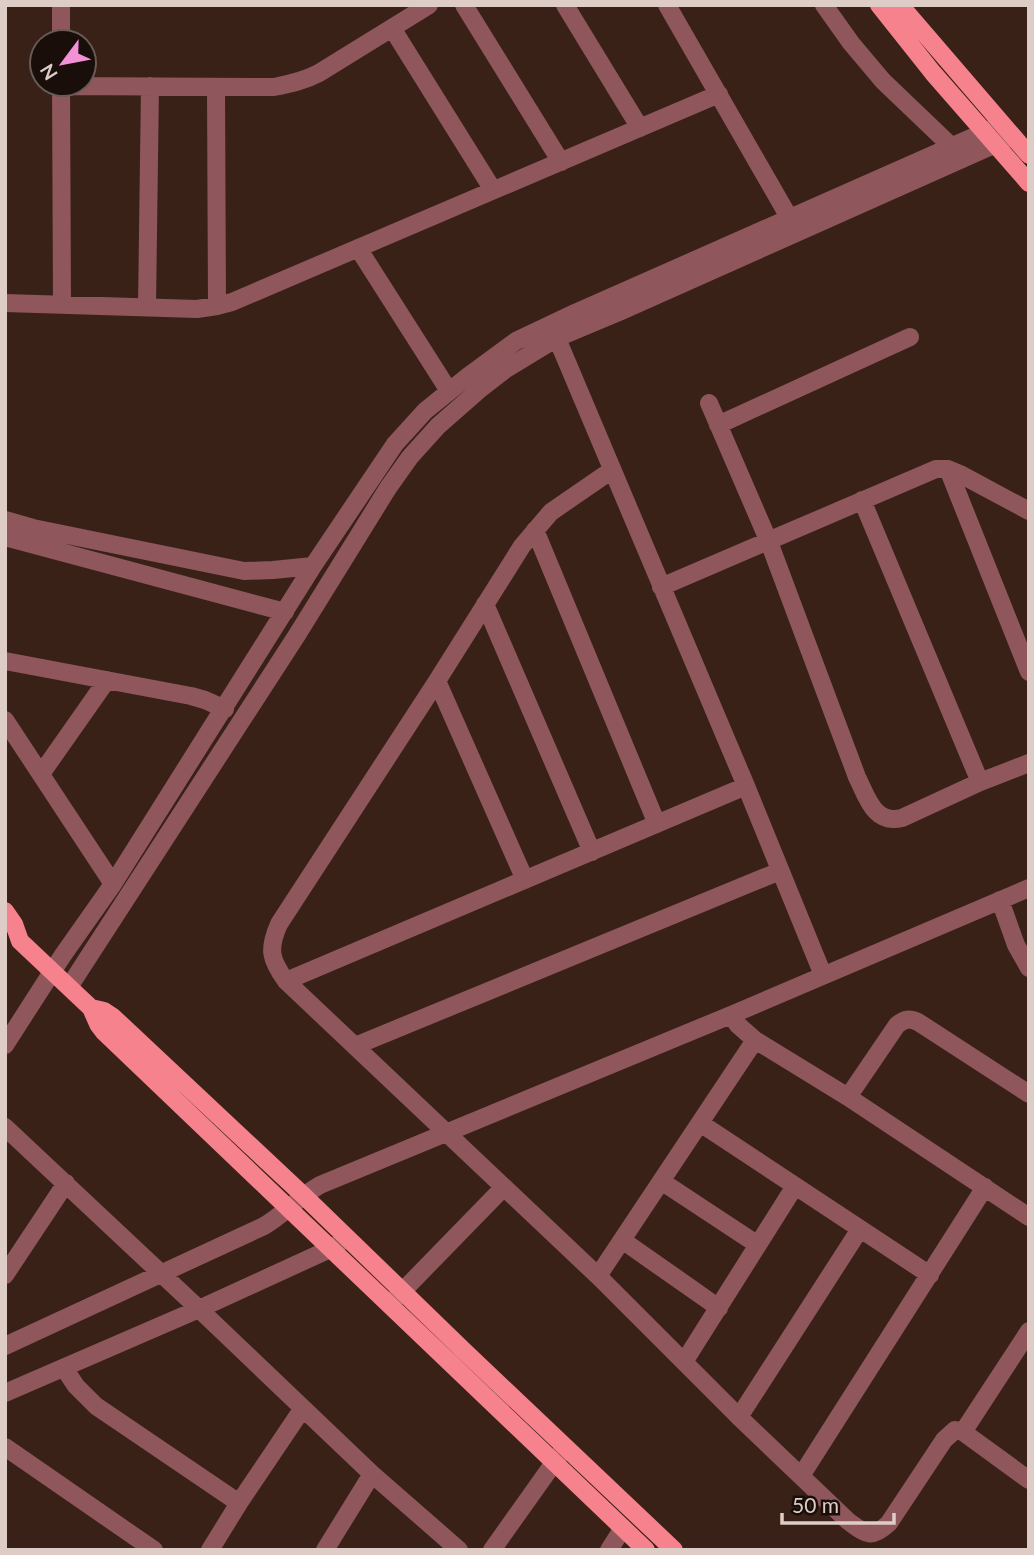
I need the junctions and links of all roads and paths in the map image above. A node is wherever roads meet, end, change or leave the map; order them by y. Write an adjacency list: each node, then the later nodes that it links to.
1 (61, 5): 9 (street)
2 (429, 5): 10 (street)
3 (464, 5): 21 (street)
4 (565, 5): 16 (street)
5 (667, 5): 14 (street)
6 (824, 5): 19 (street)
7 (879, 5): 18 (main road)
8 (900, 5): 17 (main road)
9 (61, 28)
10 (391, 28): 13 (street); 23 (street)
11 (98, 85): 12 (street)
12 (150, 86): 13 (street); 29 (street)
13 (216, 86): 28 (street)
14 (719, 94): 16 (street); 24 (street)
15 (61, 98): 27 (street)
16 (640, 128): 21 (street)
17 (1007, 130): 18 (street); 20 (main road)
18 (990, 139): 19 (street); 22 (main road); 30 (street)
19 (952, 147): 24 (street)
20 (1029, 155)
21 (561, 162): 23 (street)
22 (1029, 183)
23 (493, 190): 25 (street)
24 (790, 219): 30 (street)
25 (358, 248): 28 (street); 32 (street)
26 (5, 303): 27 (street)
27 (62, 304): 29 (street)
28 (217, 306): 29 (street)
29 (147, 307)
30 (554, 331): 32 (street); 36 (street); 46 (street)
31 (910, 337): 34 (street)
32 (449, 391): 43 (street)
33 (709, 403): 34 (street)
34 (718, 425): 42 (street)
35 (948, 469): 37 (street); 38 (street); 50 (street)
36 (612, 470): 40 (street); 44 (street)
37 (862, 500): 42 (street); 57 (street)
38 (1029, 511)
39 (5, 520): 43 (street)
40 (535, 530): 47 (street); 59 (street)
41 (5, 537): 48 (street)
42 (769, 542): 44 (street); 57 (street)
43 (313, 566): 45 (street)
44 (661, 587): 58 (street)
45 (297, 592): 46 (street); 48 (street)
46 (317, 603): 72 (street)
47 (485, 604): 52 (street); 60 (street)
48 (285, 612): 53 (street)
49 (5, 661): 51 (street)
50 (1029, 672)
51 (107, 680): 53 (street); 56 (street)
52 (437, 681): 62 (street); 71 (street)
53 (225, 709): 63 (street)
54 (5, 720): 56 (street)
55 (1029, 763): 57 (street)
56 (41, 774): 63 (street)
57 (981, 782)
58 (746, 786): 59 (street); 61 (street)
59 (657, 824): 60 (street)
60 (592, 852): 62 (street)
61 (780, 871): 70 (street); 77 (street)
62 (525, 880): 71 (street)
63 (113, 884): 69 (street)
64 (1029, 888): 65 (street)
65 (1000, 900): 68 (street); 70 (street)
66 (5, 911): 67 (main road)
67 (12, 939): 69 (main road)
68 (1029, 968)
69 (52, 972): 72 (main road); 76 (street)
70 (823, 975): 74 (street)
71 (286, 981): 77 (street)
72 (69, 987): 73 (main road)
73 (91, 1009): 88 (main road); 89 (main road)
74 (732, 1015): 75 (street); 82 (street)
75 (755, 1040): 79 (street); 80 (street)
76 (5, 1045)
77 (355, 1046): 82 (street)
78 (1029, 1094): 79 (street)
79 (848, 1097): 87 (street)
80 (700, 1123): 83 (street); 85 (street)
81 (5, 1127): 84 (street)
82 (448, 1133): 86 (street); 88 (street)
83 (661, 1181): 93 (street); 94 (street)
84 (66, 1183): 96 (street); 97 (street)
85 (795, 1186): 91 (street); 94 (street)
86 (504, 1187): 99 (street); 100 (street)
87 (985, 1187): 90 (street); 98 (street)
88 (303, 1195): 89 (street); 92 (main road)
89 (288, 1208): 95 (main road); 96 (street)
90 (1029, 1217)
91 (860, 1229): 98 (street); 109 (street)
92 (346, 1237): 95 (street); 100 (main road)
93 (622, 1240): 99 (street); 102 (street)
94 (758, 1245): 102 (street)
95 (330, 1249): 100 (main road); 101 (street)
96 (162, 1273): 101 (street); 104 (street)
97 (5, 1275)
98 (930, 1275): 114 (street)
99 (597, 1276): 105 (street)
100 (396, 1298): 112 (main road)
101 (199, 1308): 106 (street); 108 (street)
102 (719, 1308): 105 (street)
103 (1029, 1331): 110 (street)
104 (5, 1346)
105 (684, 1362): 109 (street)
106 (64, 1368): 107 (street); 116 (street)
107 (5, 1393)
108 (303, 1408): 113 (street); 116 (street)
109 (739, 1418): 114 (street)
110 (962, 1432): 114 (street); 115 (street)
111 (5, 1447): 118 (street)
112 (559, 1454): 117 (main road); 122 (street); 125 (main road)
113 (372, 1474): 120 (street); 121 (street)
114 (801, 1476)
115 (1029, 1480)
116 (239, 1503): 119 (street)
117 (623, 1528): 123 (street); 124 (main road)
118 (154, 1550)
119 (210, 1550)
120 (325, 1550)
121 (459, 1550)
122 (492, 1550)
123 (609, 1550)
124 (646, 1550)
125 (674, 1550)

